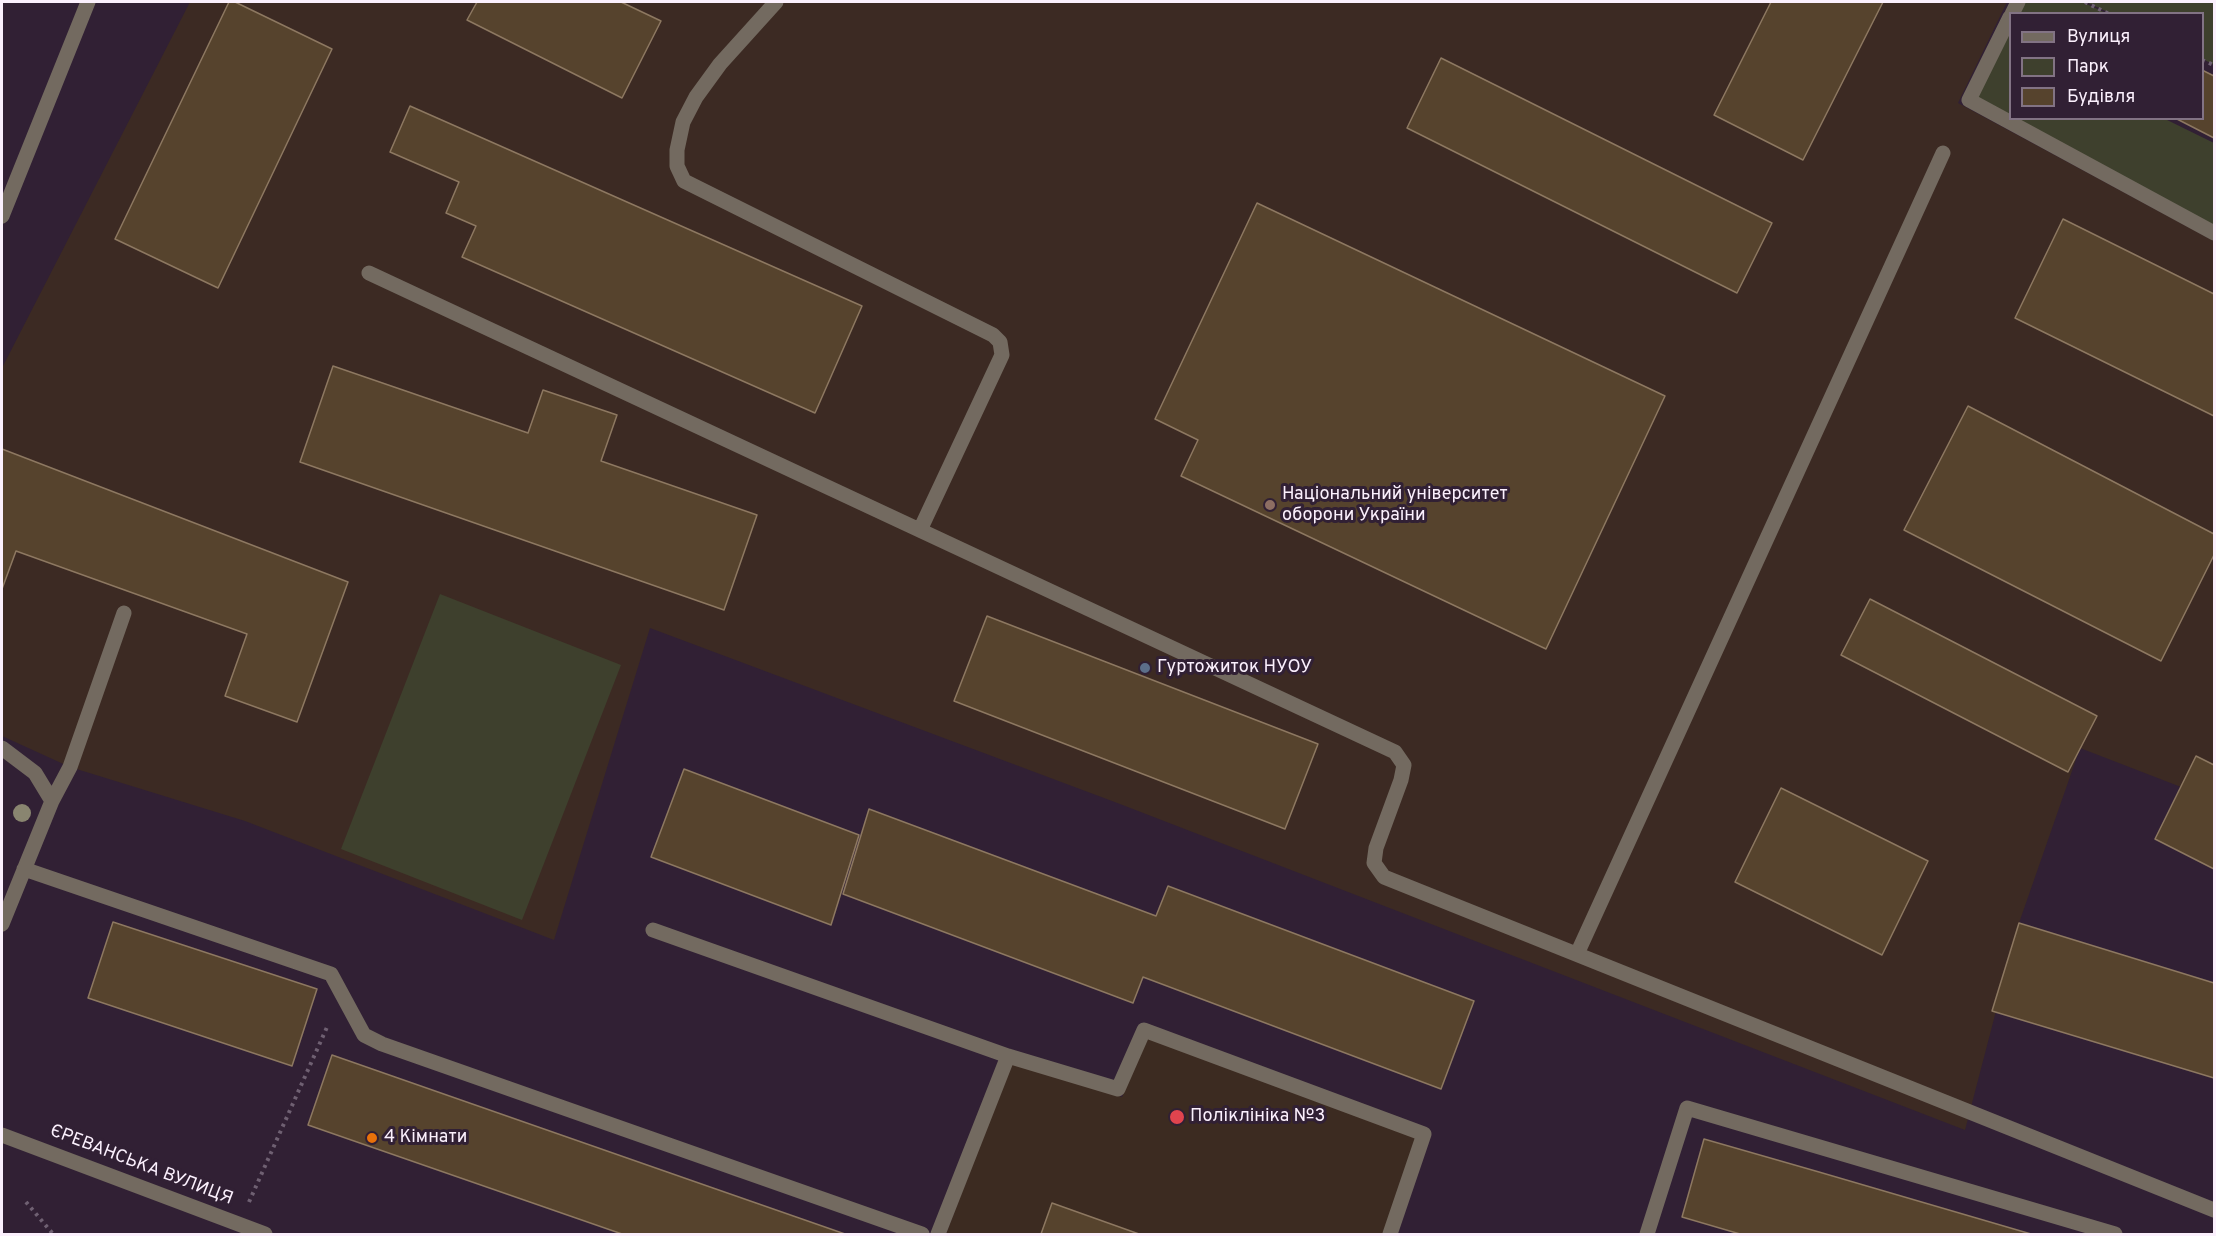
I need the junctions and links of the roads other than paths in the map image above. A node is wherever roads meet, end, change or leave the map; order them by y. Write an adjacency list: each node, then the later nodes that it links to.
1 (88, 2): 5 (street)
2 (777, 2): 8 (street)
3 (2009, 19): 6 (street)
4 (1943, 153): 15 (street)
5 (2, 216)
6 (2214, 232)
7 (369, 273): 8 (street)
8 (920, 530): 15 (street)
9 (124, 613): 11 (street)
10 (2, 748): 11 (street)
11 (52, 801): 12 (street)
12 (24, 869): 13 (street); 20 (street)
13 (2, 924)
14 (653, 930): 16 (street)
15 (1577, 954): 18 (street)
16 (1008, 1056): 21 (street); 22 (street)
17 (2, 1135): 19 (street, ЄРЕВАНСЬКА ВУЛИЦЯ)
18 (2214, 1210)
19 (265, 1234)
20 (922, 1234)
21 (938, 1234)
22 (1390, 1234)
23 (1647, 1234): 24 (street)
24 (2115, 1234)

